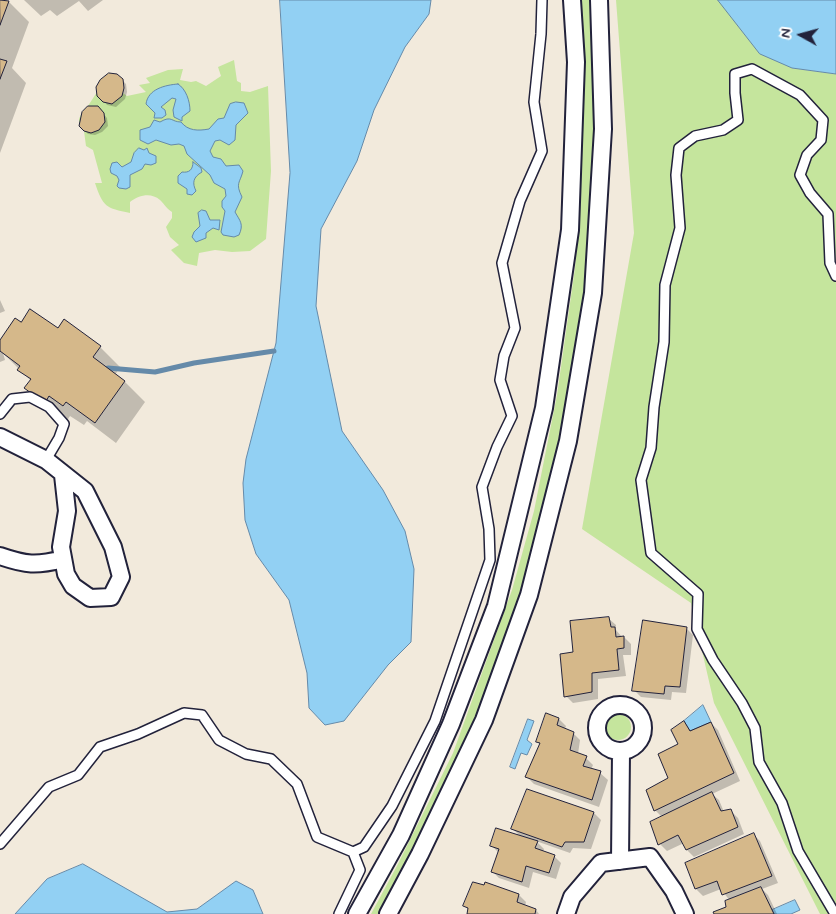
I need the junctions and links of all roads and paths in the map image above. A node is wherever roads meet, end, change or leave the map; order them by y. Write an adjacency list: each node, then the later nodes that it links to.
1 (542, 0): 13 (lane)
2 (572, 0): 16 (street)
3 (598, 0): 17 (street)
4 (836, 276): 20 (lane)
5 (0, 414): 7 (lane)
6 (0, 437): 7 (street)
7 (46, 460): 8 (street)
8 (63, 475): 10 (street); 10 (street)
9 (0, 556): 10 (street)
10 (63, 559)
11 (621, 752): 14 (street)
12 (0, 844): 13 (lane)
13 (353, 852): 15 (lane)
14 (620, 861): 18 (street); 19 (street)
15 (339, 914)
16 (358, 914)
17 (388, 914)
18 (566, 914)
19 (685, 914)
20 (835, 914)

